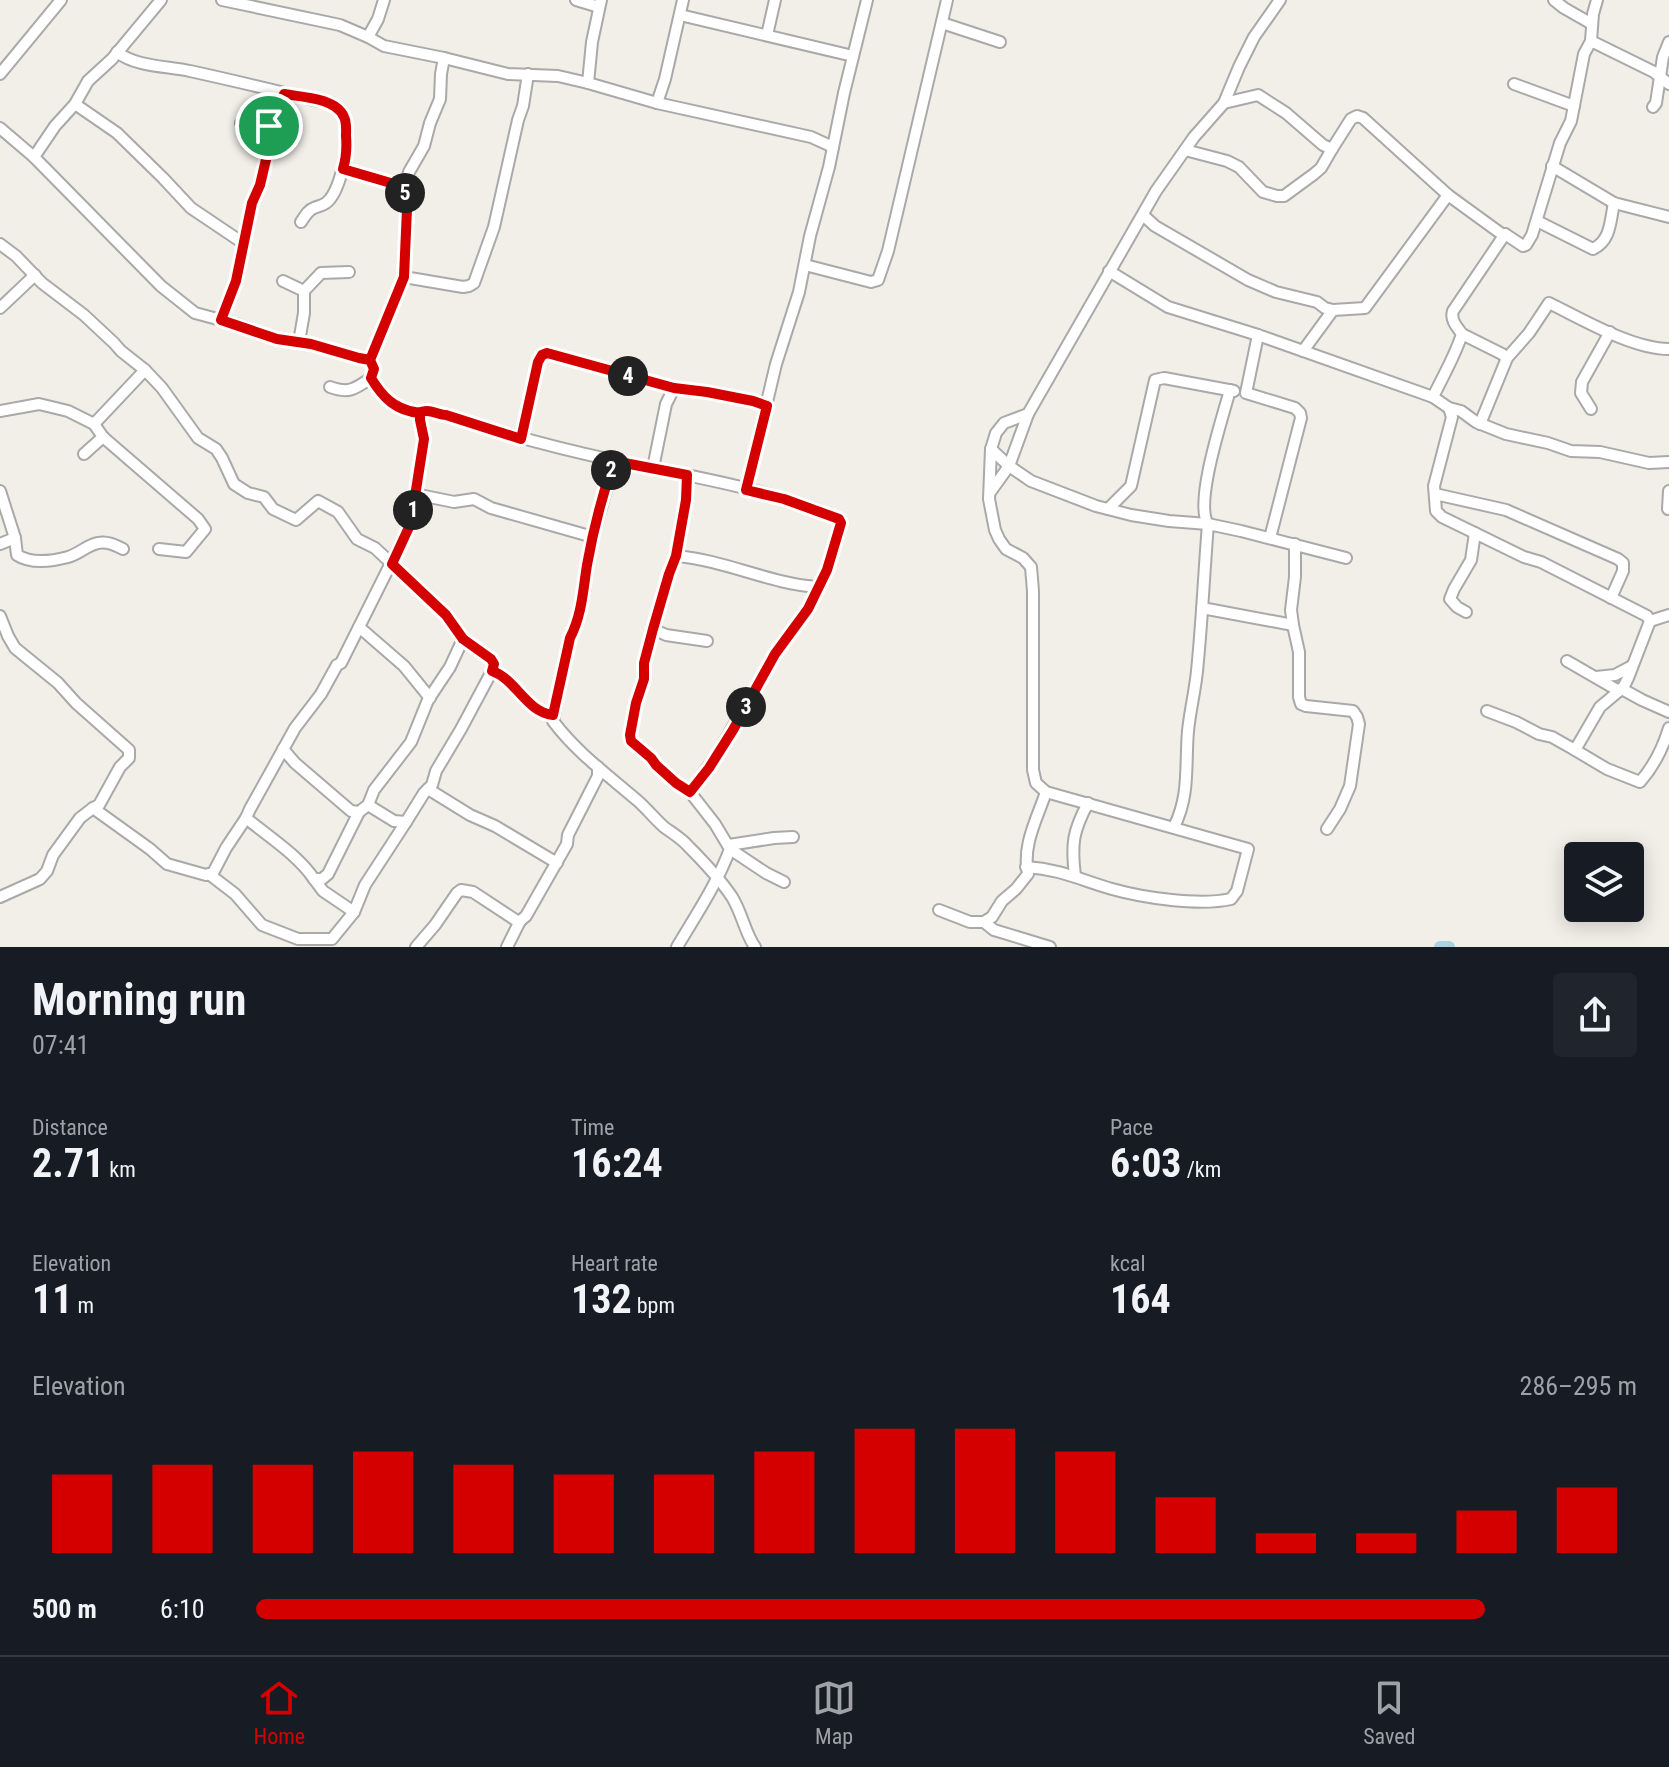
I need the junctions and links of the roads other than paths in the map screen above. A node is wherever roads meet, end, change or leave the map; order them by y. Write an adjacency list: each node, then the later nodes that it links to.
1 (61, 0): 25 (street)
2 (161, 0): 22 (street)
3 (222, 0): 18 (street)
4 (384, 0): 18 (street)
5 (576, 0): 13 (street)
6 (683, 0): 14 (street)
7 (775, 0): 17 (street)
8 (867, 0): 23 (street)
9 (947, 0): 15 (street)
10 (1280, 0): 32 (street)
11 (1554, 0): 16 (street)
12 (1597, 0): 16 (street)
13 (600, 4): 28 (street)
14 (680, 15): 17 (street); 31 (street)
15 (942, 23): 20 (street); 55 (street)
16 (1592, 24): 19 (street)
17 (767, 35): 23 (street)
18 (368, 37): 24 (street)
19 (1591, 41): 27 (street); 34 (street)
20 (1000, 42)
21 (1669, 42): 27 (street)
22 (117, 52): 30 (street); 33 (street)
23 (853, 56): 39 (street)
24 (444, 58): 26 (street); 45 (street)
25 (0, 74)
26 (528, 74): 28 (street); 59 (street)
27 (1664, 81): 35 (street)
28 (588, 83): 31 (street)
29 (1514, 84): 34 (street)
30 (284, 94): 37 (street); 44 (street)
31 (657, 103): 39 (street)
32 (1224, 103): 40 (street); 41 (street)
33 (75, 104): 42 (street); 53 (street)
34 (1574, 106): 43 (street)
35 (1653, 107)
36 (241, 123): 37 (street)
37 (269, 126): 53 (street)
38 (0, 128): 42 (street)
39 (833, 147): 55 (street)
40 (1332, 149): 41 (street); 46 (street)
41 (1185, 150): 48 (street)
42 (34, 157): 64 (street)
43 (1552, 166): 47 (street); 50 (street)
44 (343, 169): 45 (street); 51 (street)
45 (405, 190): 59 (street)
46 (1448, 195): 52 (street); 63 (street)
47 (1614, 203): 49 (street); 50 (street)
48 (1143, 215): 56 (street); 63 (street)
49 (1669, 217)
50 (1537, 221): 52 (street)
51 (301, 222)
52 (1505, 234): 66 (street)
53 (243, 243): 64 (street)
54 (0, 244): 58 (street)
55 (805, 265): 80 (street)
56 (1109, 271): 67 (street); 85 (street)
57 (349, 272): 61 (street)
58 (35, 275): 62 (street); 73 (street)
59 (404, 277): 72 (street)
60 (283, 281): 61 (street)
61 (304, 291): 68 (street)
62 (0, 308)
63 (1333, 310): 70 (street)
64 (221, 320): 68 (street)
65 (1610, 332): 69 (street); 71 (street); 82 (street)
66 (1462, 334): 71 (street); 79 (street)
67 (1258, 335): 70 (street); 78 (street)
68 (299, 342): 72 (street)
69 (1669, 349)
70 (1303, 351): 79 (street)
71 (1507, 358): 87 (street)
72 (370, 360): 74 (street)
73 (145, 370): 86 (street); 116 (street)
74 (371, 378): 75 (street); 84 (street)
75 (330, 387)
76 (674, 388): 80 (street); 89 (street); 95 (street)
77 (1230, 390): 78 (street); 103 (street); 105 (street)
78 (1246, 393): 109 (street)
79 (1433, 397): 81 (street)
80 (767, 406): 97 (street)
81 (1449, 408): 87 (street); 102 (street)
82 (1591, 409)
83 (0, 411): 86 (street)
84 (420, 413): 89 (street); 101 (street)
85 (1028, 414): 90 (street); 94 (street)
86 (94, 424): 88 (street)
87 (1480, 424): 93 (street)
88 (103, 437): 91 (street); 113 (street)
89 (521, 439): 92 (street)
90 (991, 449): 94 (street); 100 (street)
91 (84, 454)
92 (614, 461): 95 (street); 107 (street)
93 (1669, 462)
94 (1009, 466): 100 (street); 103 (street)
95 (653, 468): 96 (street)
96 (687, 475): 97 (street); 114 (street)
97 (746, 490): 117 (street)
98 (0, 491): 108 (street)
99 (1669, 491): 104 (street)
100 (989, 493): 144 (street)
101 (415, 494): 107 (street); 116 (street)
102 (1435, 494): 106 (street); 118 (street)
103 (1108, 509): 105 (street)
104 (1668, 509)
105 (1208, 524): 109 (street); 119 (street)
106 (1475, 533): 118 (street); 120 (street)
107 (593, 537): 137 (street)
108 (15, 538): 110 (street); 112 (street)
109 (1270, 538): 111 (street)
110 (0, 544)
111 (1295, 544): 115 (street); 124 (street)
112 (123, 549)
113 (159, 549)
114 (676, 556): 117 (street); 126 (street)
115 (1346, 558)
116 (392, 564): 125 (street); 127 (street)
117 (818, 587): 143 (street)
118 (1611, 598): 123 (street)
119 (1202, 608): 124 (street); 150 (street)
120 (1466, 612)
121 (1669, 615): 123 (street)
122 (0, 616): 146 (street)
123 (1650, 621): 130 (street)
124 (1293, 625): 151 (street)
125 (359, 627): 134 (street); 139 (street)
126 (653, 629): 128 (street); 143 (street)
127 (463, 639): 131 (street); 134 (street)
128 (707, 641)
129 (1567, 661): 132 (street)
130 (1632, 666): 132 (street); 133 (street)
131 (492, 671): 137 (street); 142 (street)
132 (1596, 677): 133 (street)
133 (1620, 690): 136 (street); 140 (street)
134 (430, 698): 147 (street)
135 (1487, 711): 140 (street)
136 (1669, 712)
137 (553, 715): 141 (street)
138 (1669, 728): 140 (street)
139 (283, 749): 147 (street); 148 (street)
140 (1575, 750)
141 (598, 767): 154 (street); 159 (street)
142 (428, 789): 149 (street); 154 (street)
143 (690, 792): 153 (street)
144 (1046, 792): 145 (street); 155 (street)
145 (1088, 803): 150 (street); 157 (street)
146 (93, 808): 156 (street); 161 (street)
147 (363, 809): 149 (street); 158 (street)
148 (246, 818): 156 (street); 158 (street)
149 (406, 822): 163 (street)
150 (1174, 827): 157 (street)
151 (1327, 829)
152 (793, 837): 153 (street)
153 (729, 847): 159 (street); 160 (street)
154 (557, 863): 164 (street)
155 (1026, 867): 157 (street); 165 (street)
156 (209, 874): 163 (street)
157 (1075, 876)
158 (314, 879): 163 (street)
159 (718, 879): 168 (street); 169 (street)
160 (784, 882)
161 (0, 897)
162 (939, 910): 165 (street)
163 (354, 912)
164 (520, 921): 166 (street); 167 (street)
165 (984, 922): 170 (street)
166 (416, 947)
167 (507, 947)
168 (677, 947)
169 (755, 947)
170 (1050, 947)

